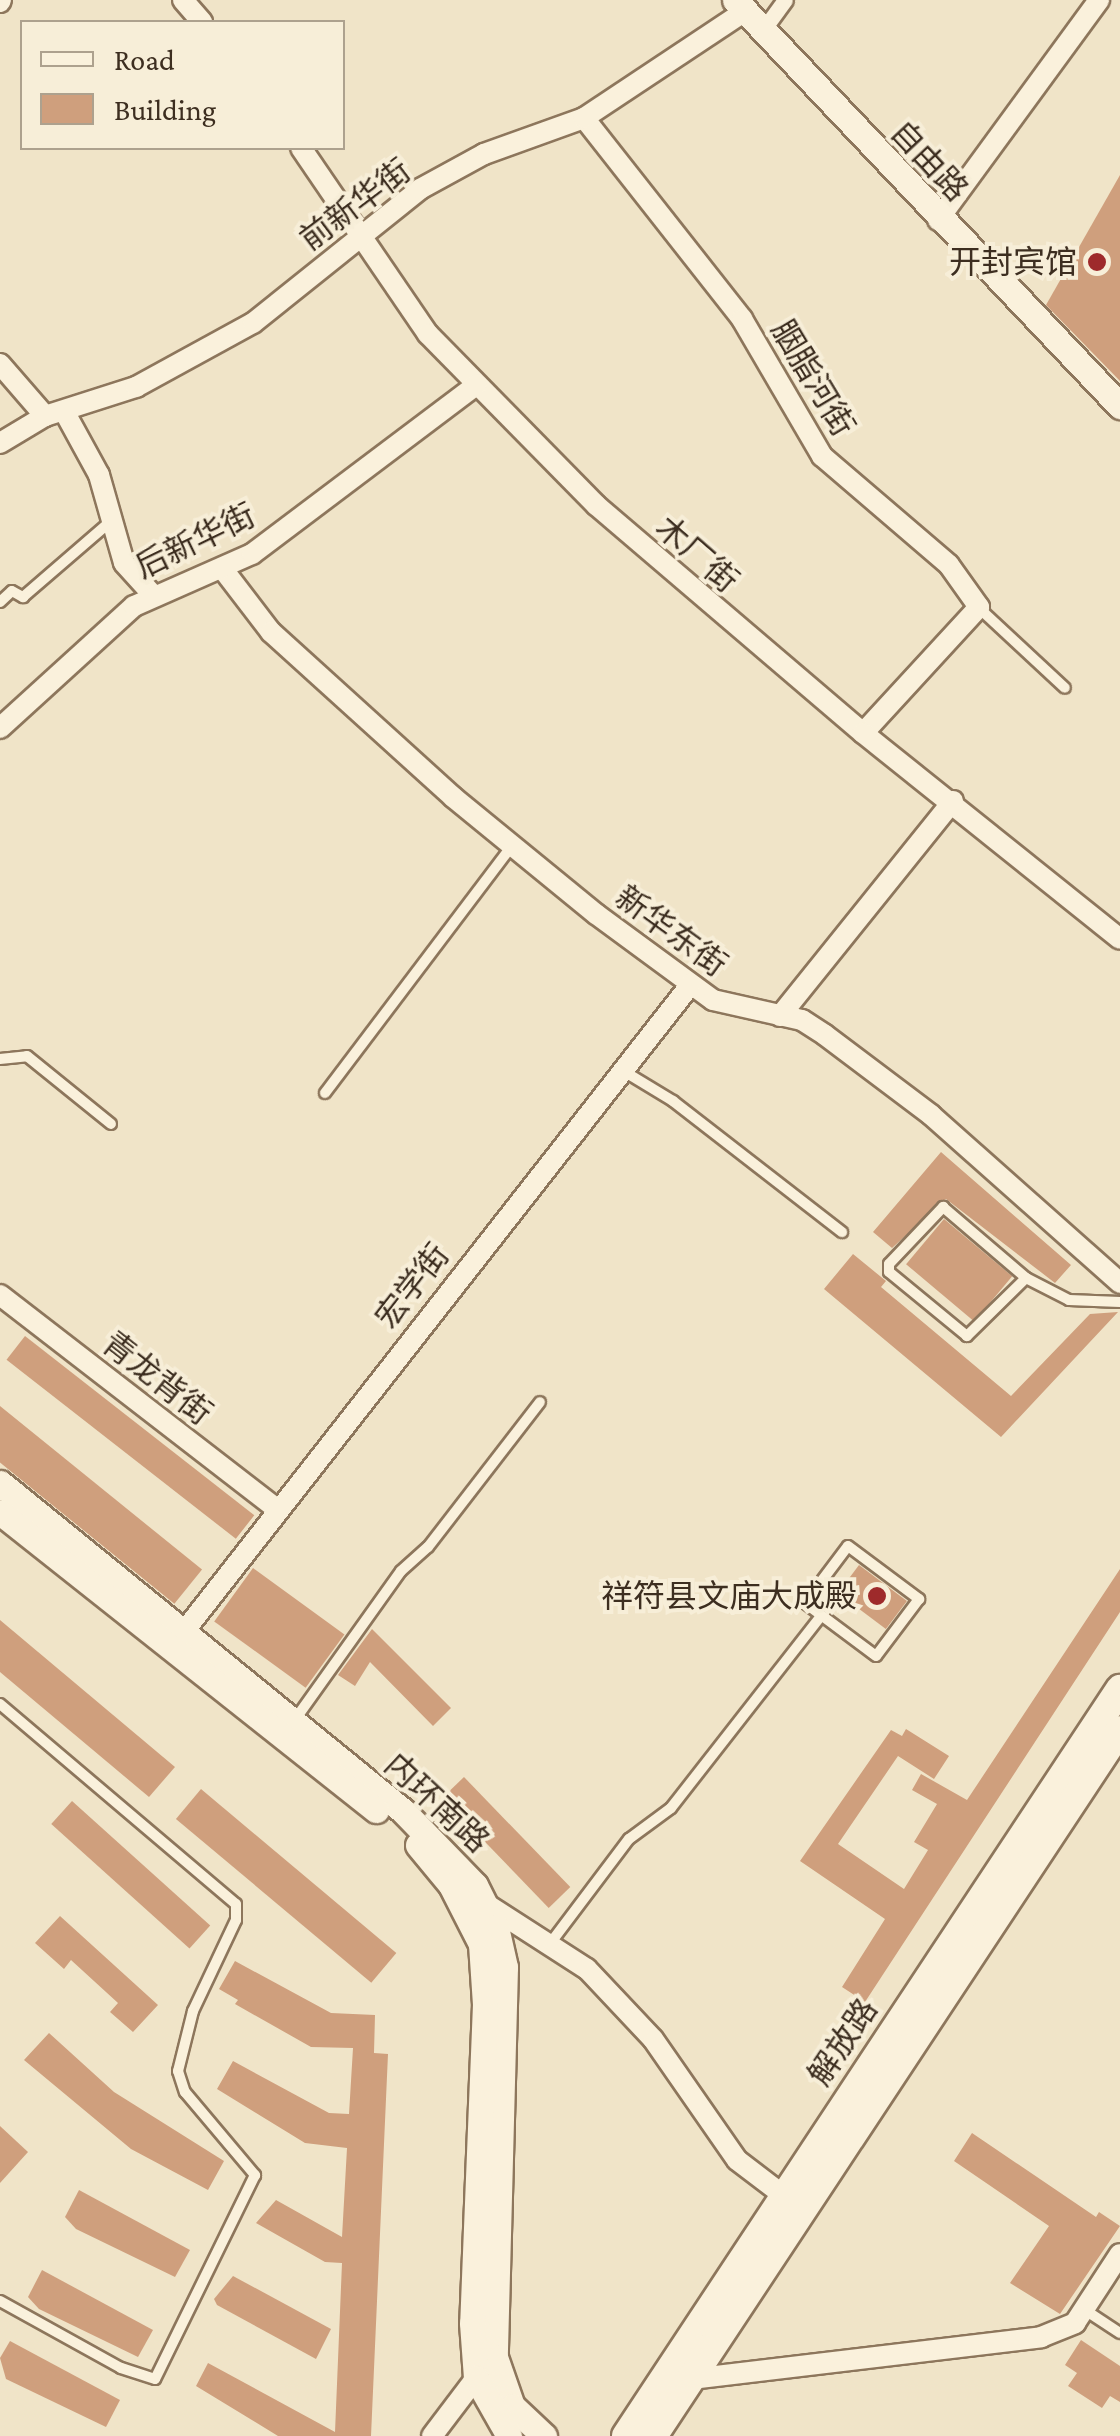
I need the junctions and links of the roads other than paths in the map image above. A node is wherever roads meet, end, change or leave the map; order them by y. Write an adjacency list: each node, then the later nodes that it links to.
1 (183, 0): 5 (street)
2 (785, 0): 4 (street)
3 (1099, 0): 8 (street)
4 (748, 14): 6 (street, 前新华街); 8 (street, 自由路)
5 (200, 20)
6 (584, 118): 9 (street, 前新华街); 19 (street, 胭脂河街)
7 (303, 150): 9 (street, 木厂街)
8 (938, 220): 12 (street, 自由路)
9 (358, 238): 11 (street, 木厂街); 13 (street, 前新华街)
10 (0, 364): 13 (street)
11 (476, 385): 16 (street, 后新华街); 22 (street, 木厂街)
12 (1120, 406)
13 (54, 413): 14 (street, 前新华街); 15 (street)
14 (0, 443)
15 (110, 522): 17 (street); 18 (lane)
16 (222, 568): 17 (street, 后新华街); 24 (street, 新华东街)
17 (152, 594): 21 (street, 后新华街)
18 (0, 602)
19 (978, 607): 20 (lane); 22 (street)
20 (1066, 688)
21 (0, 728)
22 (863, 734): 23 (street, 木厂街)
23 (953, 801): 25 (street, 木厂街); 27 (street)
24 (512, 846): 26 (street, 新华东街); 30 (lane)
25 (1120, 939)
26 (691, 984): 27 (street, 新华东街); 29 (street, 宏学街)
27 (780, 1016): 33 (street, 新华东街)
28 (0, 1060): 31 (lane)
29 (621, 1069): 32 (lane); 39 (street, 宏学街)
30 (325, 1093)
31 (111, 1124)
32 (842, 1232)
33 (1118, 1275)
34 (1026, 1278): 34 (lane); 36 (lane)
35 (0, 1294): 39 (street, 青龙背街)
36 (1120, 1302)
37 (540, 1402): 45 (lane)
38 (0, 1483): 42 (street, 内环南路)
39 (277, 1509): 42 (street, 宏学街)
40 (2, 1516): 54 (street, 内环南路)
41 (822, 1616): 41 (lane); 48 (lane)
42 (186, 1629): 45 (street, 内环南路)
43 (1120, 1689): 49 (main road, 解放路)
44 (0, 1704): 51 (lane)
45 (294, 1720): 47 (street, 内环南路)
46 (1120, 1730): 55 (main road, 解放路)
47 (486, 1904): 48 (street); 58 (street, 内环南路)
48 (552, 1942): 49 (street)
49 (783, 2195): 59 (main road, 解放路)
50 (1120, 2254): 52 (street)
51 (0, 2301)
52 (1084, 2309): 53 (lane); 55 (street)
53 (1120, 2334)
54 (476, 2378): 56 (street); 57 (street, 内环南路)
55 (691, 2378): 60 (main road, 解放路)
56 (432, 2436)
57 (509, 2436)
58 (544, 2436)
59 (626, 2436)
60 (654, 2436)

